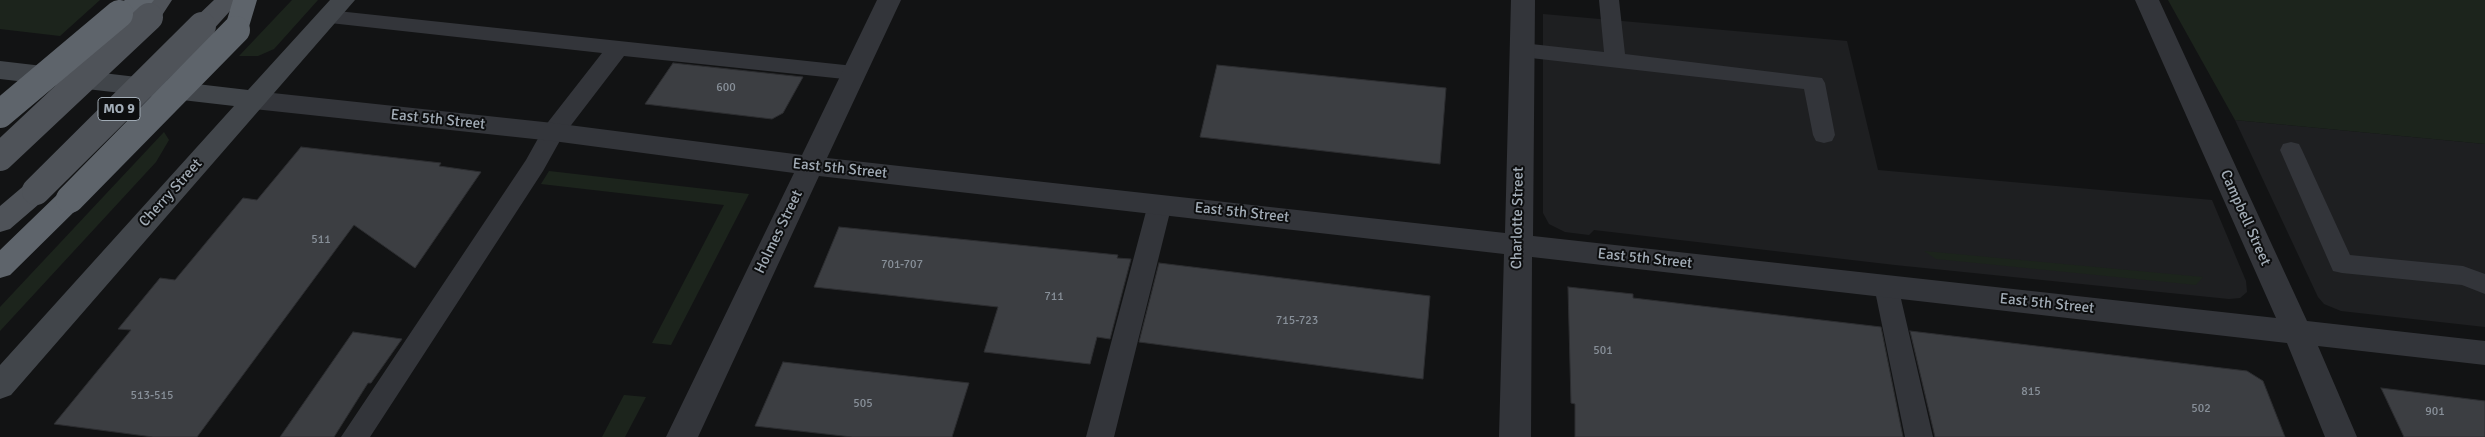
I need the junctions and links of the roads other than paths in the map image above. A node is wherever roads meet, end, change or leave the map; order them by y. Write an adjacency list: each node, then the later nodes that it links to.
1 (228, 0): 22 (main road, MO 9, bridge)
2 (245, 0): 24 (highway, bridge)
3 (889, 0): 13 (street, Holmes Street)
4 (1523, 0): 10 (street, Charlotte Street)
5 (1609, 0): 11 (lane)
6 (2147, 0): 27 (street, Campbell Street)
7 (150, 6): 15 (highway, bridge); 19 (main road, bridge)
8 (336, 9): 9 (lane); 14 (street, Cherry Street)
9 (618, 48): 13 (lane); 16 (lane)
10 (1522, 50): 11 (lane); 23 (street, Charlotte Street)
11 (1614, 60): 17 (lane)
12 (0, 70): 14 (street, East 5th Street)
13 (854, 73): 20 (street, Holmes Street)
14 (254, 100): 16 (street, East 5th Street); 29 (street, Cherry Street)
15 (0, 114)
16 (553, 132): 20 (street, East 5th Street); 30 (lane)
17 (1824, 135)
18 (2291, 150): 25 (lane)
19 (0, 157)
20 (812, 166): 21 (street, East 5th Street); 31 (street, Holmes Street)
21 (1160, 204): 23 (street, East 5th Street); 32 (lane)
22 (0, 222)
23 (1517, 244): 26 (street, East 5th Street); 33 (street, Charlotte Street)
24 (0, 267)
25 (2485, 284)
26 (1886, 286): 27 (street, East 5th Street); 34 (lane)
27 (2297, 332): 28 (street, East 5th Street); 35 (street, Campbell Street)
28 (2485, 353)
29 (0, 386)
30 (355, 437)
31 (682, 437)
32 (1100, 437)
33 (1515, 437)
34 (1918, 437)
35 (2341, 437)

